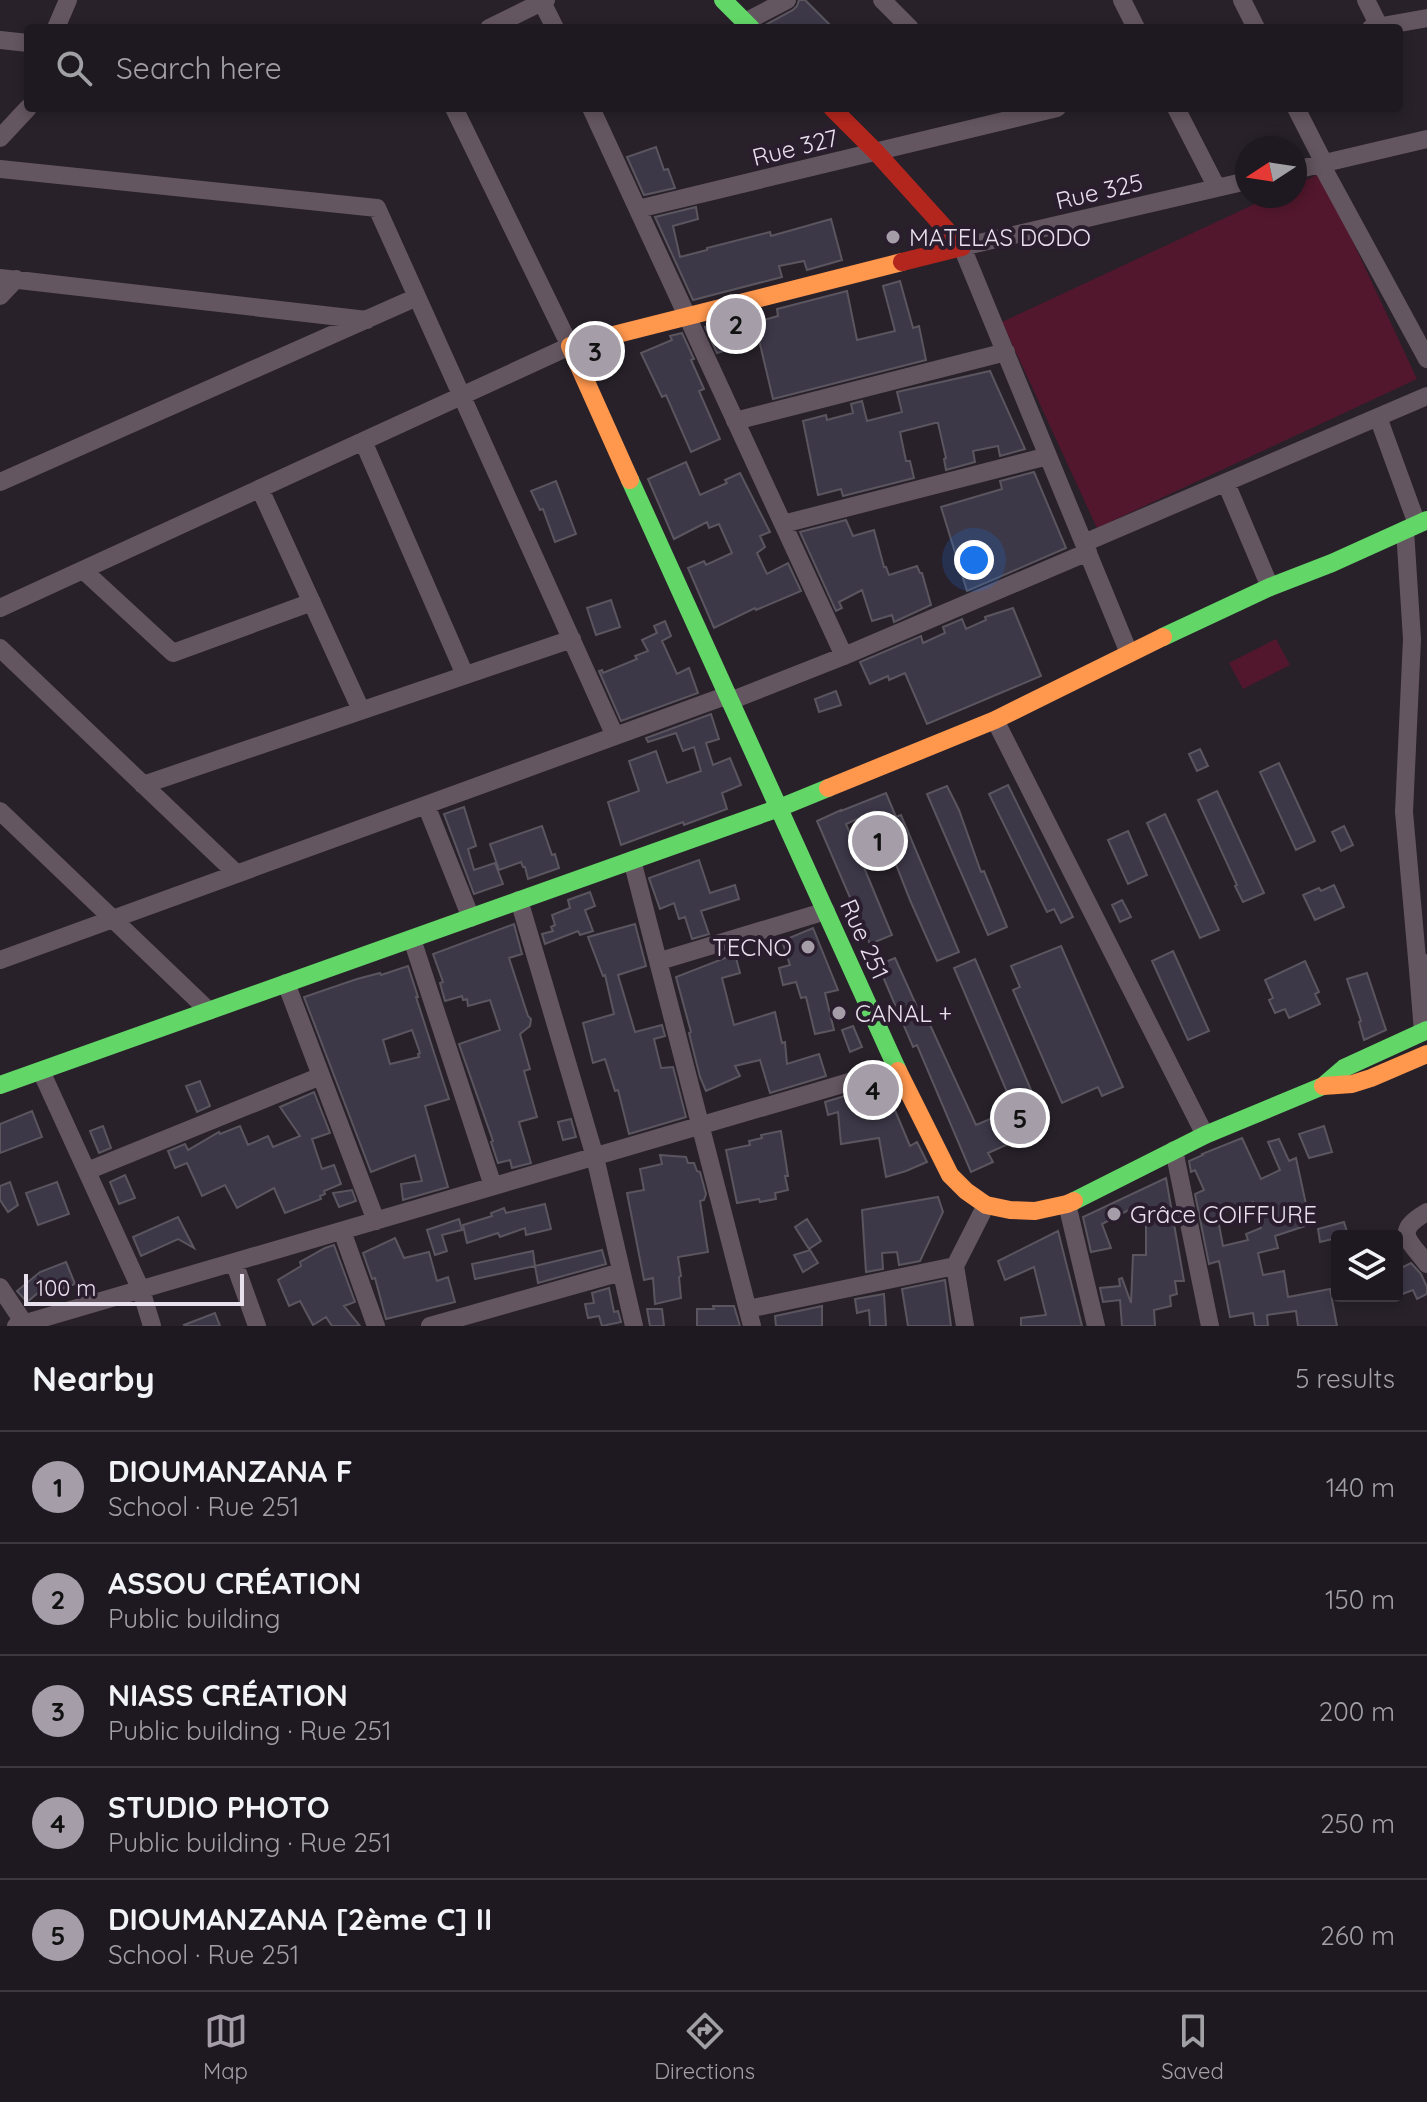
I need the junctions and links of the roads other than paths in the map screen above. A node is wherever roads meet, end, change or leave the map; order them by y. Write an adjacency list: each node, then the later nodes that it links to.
1 (68, 0): 10 (street)
2 (723, 0): 13 (main road)
3 (787, 0): 14 (street)
4 (882, 0): 15 (street)
5 (1122, 0): 16 (street)
6 (1242, 0): 17 (street)
7 (544, 1): 11 (street); 12 (street)
8 (1367, 1): 18 (street)
9 (1427, 18): 19 (street)
10 (58, 24)
11 (497, 24)
12 (553, 24)
13 (747, 24)
14 (750, 24)
15 (906, 24)
16 (1134, 24)
17 (1254, 24)
18 (1374, 24)
19 (1392, 24)
20 (0, 40): 21 (street)
21 (24, 43)
22 (24, 112): 30 (street)
23 (456, 112): 45 (street)
24 (597, 112): 38 (street)
25 (836, 112): 32 (main road)
26 (1017, 112): 29 (street, Rue 327)
27 (1178, 112): 37 (street)
28 (1298, 112): 33 (street)
29 (997, 114): 32 (street, Rue 327)
30 (0, 138)
31 (1427, 139): 33 (street)
32 (876, 152): 38 (street, Rue 327); 39 (main road)
33 (1322, 164): 34 (street); 47 (street)
34 (1307, 167)
35 (0, 169): 42 (street)
36 (1235, 184): 37 (street, Rue 325)
37 (1217, 188): 39 (street, Rue 325)
38 (638, 209): 43 (street)
39 (962, 247): 43 (main road); 46 (street)
40 (8, 278): 41 (street); 44 (street)
41 (0, 296)
42 (417, 297): 44 (street); 48 (street)
43 (687, 316): 45 (main road); 51 (street)
44 (367, 320): 54 (street)
45 (570, 346): 48 (street); 69 (main road, Rue 251)
46 (1006, 352): 51 (street); 53 (street)
47 (1427, 359)
48 (462, 396): 52 (street); 64 (street)
49 (1427, 396): 50 (street)
50 (1378, 417): 55 (street); 58 (street)
51 (735, 421): 57 (street)
52 (363, 441): 56 (street); 68 (street)
53 (1048, 456): 57 (street); 59 (street)
54 (0, 482)
55 (1226, 483): 59 (street); 61 (street)
56 (260, 489): 60 (street); 62 (street)
57 (783, 524): 67 (street)
58 (1416, 525): 61 (main road); 86 (street)
59 (1086, 547): 66 (street); 67 (street)
60 (83, 570): 62 (street); 63 (street)
61 (1270, 587): 66 (main road)
62 (312, 602): 70 (street)
63 (0, 608)
64 (572, 639): 68 (street); 72 (street)
65 (0, 648): 73 (street)
66 (1129, 653): 71 (main road)
67 (844, 656): 69 (street)
68 (465, 675): 70 (street)
69 (729, 698): 72 (street); 75 (main road, Rue 251)
70 (361, 710): 73 (street)
71 (995, 720): 75 (main road); 97 (street)
72 (615, 736): 74 (street)
73 (143, 785): 78 (street)
74 (426, 805): 78 (street); 81 (street)
75 (779, 808): 77 (main road); 80 (main road, Rue 251)
76 (0, 811): 82 (street)
77 (632, 860): 79 (main road); 85 (street)
78 (237, 874): 82 (street)
79 (519, 900): 81 (main road); 99 (street)
80 (826, 911): 85 (street); 91 (main road, Rue 251)
81 (471, 918): 83 (main road)
82 (113, 919): 84 (street); 88 (street)
83 (412, 939): 87 (main road); 101 (street)
84 (0, 960)
85 (660, 961): 96 (street)
86 (1423, 966): 89 (street)
87 (286, 983): 88 (main road); 93 (street)
88 (209, 1011): 92 (main road)
89 (1425, 1031): 95 (main road)
90 (1427, 1054): 95 (main road)
91 (897, 1068): 96 (street); 103 (main road, Rue 251)
92 (41, 1071): 94 (main road); 100 (street)
93 (321, 1076): 100 (street); 105 (street)
94 (0, 1085)
95 (1323, 1086): 97 (main road)
96 (701, 1126): 99 (street); 113 (street)
97 (1205, 1135): 98 (main road)
98 (1174, 1150): 102 (main road); 122 (street)
99 (595, 1157): 101 (street); 110 (street)
100 (87, 1171): 112 (street)
101 (493, 1186): 105 (street)
102 (1067, 1204): 103 (main road); 121 (street)
103 (986, 1205): 109 (street)
104 (1427, 1212): 108 (street)
105 (376, 1221): 106 (street)
106 (342, 1231): 107 (street); 117 (street)
107 (234, 1262): 112 (street); 116 (street)
108 (1427, 1264)
109 (955, 1266): 113 (street); 120 (street)
110 (621, 1272): 118 (street); 119 (street)
111 (0, 1287): 114 (street)
112 (141, 1290): 114 (street); 115 (street)
113 (750, 1318)
114 (22, 1325)
115 (152, 1326)
116 (257, 1326)
117 (376, 1326)
118 (430, 1326)
119 (634, 1326)
120 (965, 1326)
121 (1096, 1326)
122 (1210, 1326)

